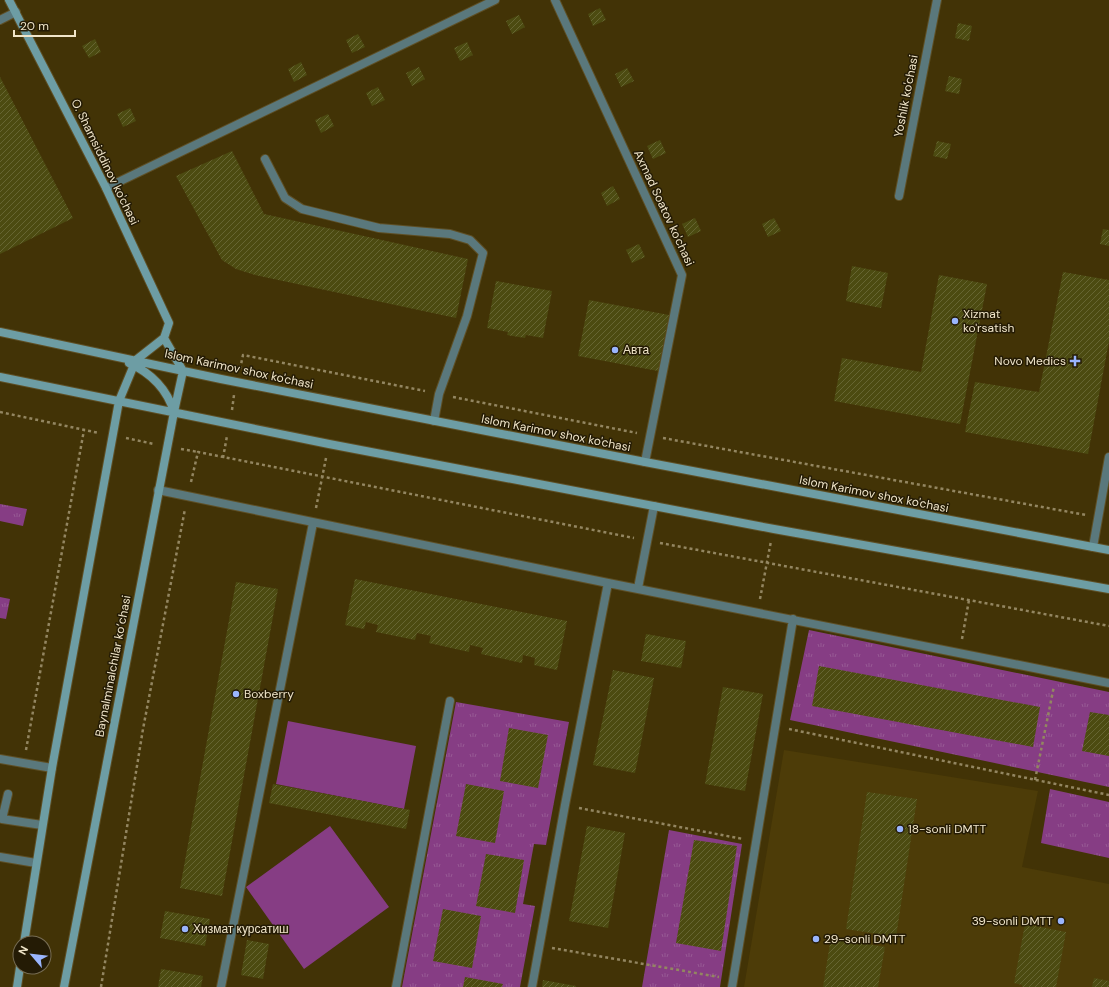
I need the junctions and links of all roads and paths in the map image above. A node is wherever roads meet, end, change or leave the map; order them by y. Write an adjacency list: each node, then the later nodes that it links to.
1 (9, 0): 5 (main road, O. Shamsiddinov ko'chasi)
2 (494, 0): 8 (street)
3 (555, 0): 22 (street, Axmad Soatov ko'chasi)
4 (937, 0): 9 (street, Yoshlik ko'chasi)
5 (16, 12): 6 (street); 8 (main road, O. Shamsiddinov ko'chasi)
6 (0, 20)
7 (265, 159): 16 (street)
8 (106, 188): 11 (main road, O. Shamsiddinov ko'chasi)
9 (899, 196)
10 (0, 332): 12 (main road, Islom Karimov shox ko'chasi)
11 (164, 338): 12 (main road); 13 (main road)
12 (135, 363): 13 (main road, Islom Karimov shox ko'chasi); 17 (main road); 18 (main road)
13 (183, 371): 15 (main road, Islom Karimov shox ko'chasi); 18 (main road, Baynalminalchilar ko’chasi)
14 (0, 377): 17 (main road)
15 (237, 382): 16 (path); 19 (main road, Islom Karimov shox ko'chasi); 20 (path)
16 (439, 394): 19 (street); 22 (path)
17 (119, 401): 18 (main road); 52 (main road)
18 (174, 412): 20 (main road); 28 (main road, Baynalminalchilar ko’chasi)
19 (434, 421): 26 (main road, Islom Karimov shox ko'chasi)
20 (229, 423): 23 (main road); 25 (path)
21 (84, 430): 51 (path)
22 (650, 436): 26 (street, Axmad Soatov ko'chasi); 31 (path)
23 (329, 444): 27 (path); 30 (main road)
24 (1109, 457): 31 (street)
25 (223, 458): 27 (path); 29 (path)
26 (645, 462): 35 (main road, Islom Karimov shox ko'chasi)
27 (323, 476): 32 (path); 34 (path)
28 (158, 490): 29 (street); 66 (main road, Baynalminalchilar ko’chasi)
29 (187, 496): 32 (street); 67 (path)
30 (654, 506): 33 (main road); 34 (street)
31 (1098, 517): 35 (street)
32 (314, 523): 38 (street); 68 (street)
33 (774, 528): 37 (path); 40 (main road)
34 (647, 540): 37 (path); 39 (street)
35 (1092, 547): 36 (main road, Islom Karimov shox ko'chasi)
36 (1109, 550)
37 (767, 564): 41 (path); 42 (path)
38 (608, 583): 39 (street); 56 (street)
39 (638, 588): 42 (street)
40 (1109, 589)
41 (969, 600): 44 (path); 45 (path)
42 (757, 612): 43 (street)
43 (793, 619): 45 (street); 49 (street)
44 (1109, 626)
45 (959, 653): 46 (street)
46 (1057, 673): 47 (street); 53 (path)
47 (1109, 683)
48 (450, 701): 69 (street)
49 (775, 726): 53 (path); 58 (street)
50 (0, 759): 51 (street)
51 (24, 763): 52 (street)
52 (52, 768): 57 (main road)
53 (1035, 780): 55 (path)
54 (8, 794): 57 (street)
55 (1109, 795)
56 (564, 805): 58 (path); 62 (street)
57 (42, 825): 60 (main road)
58 (756, 841): 64 (street)
59 (0, 857): 60 (street)
60 (36, 863): 61 (main road)
61 (25, 935)
62 (540, 945): 64 (path); 70 (street)
63 (19, 975): 65 (main road)
64 (732, 983)
65 (17, 987)
66 (64, 987)
67 (101, 987)
68 (221, 987)
69 (396, 987)
70 (532, 987)

